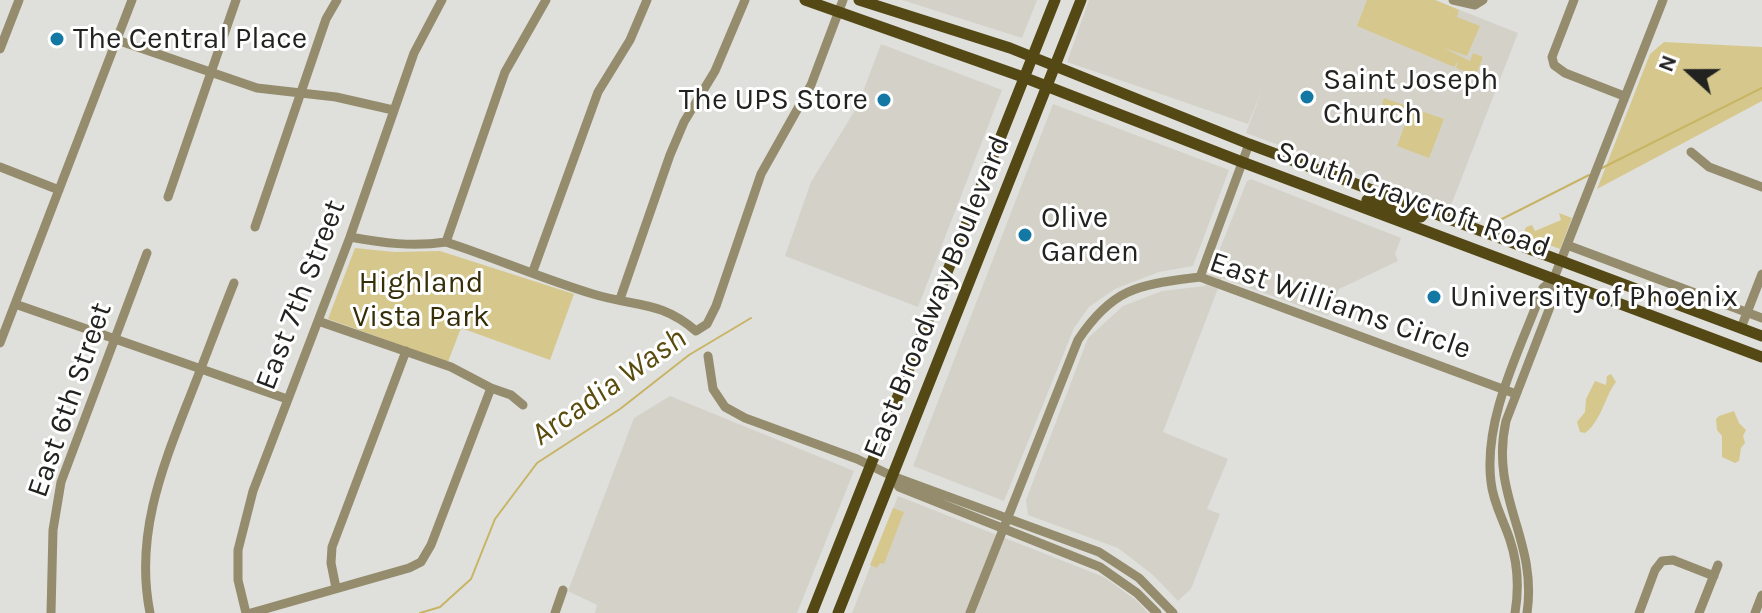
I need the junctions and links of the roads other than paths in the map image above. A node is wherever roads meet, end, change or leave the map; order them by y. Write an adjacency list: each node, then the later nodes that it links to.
1 (19, 0): 19 (street)
2 (132, 0): 18 (street)
3 (236, 0): 22 (street)
4 (337, 0): 25 (street)
5 (442, 0): 27 (street, East 7th Street)
6 (546, 0): 39 (street)
7 (647, 0): 43 (street)
8 (745, 0): 48 (street)
9 (805, 0): 17 (main road, South Craycroft Road)
10 (859, 0): 20 (main road, South Craycroft Road)
11 (1055, 0): 20 (main road, East Broadway Boulevard)
12 (1081, 0): 21 (main road, East Broadway Boulevard)
13 (1453, 0): 16 (street)
14 (1574, 0): 26 (street)
15 (1663, 0): 26 (street)
16 (1479, 2)
17 (841, 6): 23 (main road, South Craycroft Road); 48 (street)
18 (117, 40): 22 (street); 33 (street)
19 (0, 49)
20 (1032, 57): 21 (main road, South Craycroft Road); 23 (main road, East Broadway Boulevard)
21 (1056, 66): 24 (main road, East Broadway Boulevard); 28 (main road, South Craycroft Road)
22 (211, 74): 25 (street); 34 (street)
23 (1023, 77): 24 (main road, South Craycroft Road); 66 (main road, East Broadway Boulevard)
24 (1047, 86): 30 (main road, South Craycroft Road); 67 (main road, East Broadway Boulevard)
25 (299, 93): 27 (street); 37 (street)
26 (1624, 96): 40 (street)
27 (393, 110): 38 (street, East 7th Street)
28 (1249, 144): 30 (street); 36 (main road, South Craycroft Road)
29 (1691, 152): 32 (street)
30 (1242, 162): 35 (main road, South Craycroft Road); 45 (street)
31 (0, 167): 33 (street)
32 (1762, 187)
33 (59, 190): 49 (street)
34 (168, 197)
35 (1343, 199): 36 (main road); 46 (main road, South Craycroft Road)
36 (1427, 210): 42 (main road, South Craycroft Road)
37 (255, 227)
38 (350, 237): 39 (street); 52 (street, East 7th Street)
39 (446, 242): 43 (street)
40 (1567, 245): 42 (street); 50 (street, South Craycroft Road)
41 (147, 253): 55 (street, East 6th Street)
42 (1561, 260): 46 (street); 53 (main road, South Craycroft Road)
43 (533, 271): 48 (street)
44 (1762, 274): 50 (street)
45 (1200, 277): 62 (street, East Williams Circle); 68 (street, East Williams Circle)
46 (1554, 278): 59 (main road, South Craycroft Road); 62 (street); 63 (street)
47 (234, 283): 60 (street)
48 (620, 299)
49 (15, 304): 55 (street); 56 (street)
50 (1748, 312): 51 (street, South Craycroft Road); 53 (street)
51 (1762, 318)
52 (318, 321): 57 (street); 64 (street, East 7th Street)
53 (1741, 328): 54 (main road, South Craycroft Road)
54 (1762, 336)
55 (114, 338): 60 (street); 75 (street, East 6th Street)
56 (0, 343)
57 (406, 351): 61 (street); 72 (street)
58 (708, 356): 66 (street)
59 (1762, 357)
60 (201, 368): 64 (street); 76 (street)
61 (491, 388): 65 (street); 72 (street)
62 (1505, 390): 63 (street, East Williams Circle); 84 (street)
63 (1516, 394): 85 (street)
64 (287, 399): 77 (street, East 7th Street)
65 (523, 405)
66 (869, 465): 67 (street); 79 (main road, East Broadway Boulevard)
67 (892, 476): 68 (street); 69 (street); 80 (main road, East Broadway Boulevard)
68 (1008, 517): 69 (street, East Williams Circle); 83 (street)
69 (1004, 529): 81 (street, East Williams Circle); 82 (street)
70 (1718, 565): 71 (street)
71 (1714, 576): 86 (street); 87 (street)
72 (336, 588): 77 (street)
73 (563, 590): 78 (street)
74 (1762, 595): 88 (street)
75 (51, 613)
76 (150, 613)
77 (249, 613)
78 (555, 613)
79 (812, 613)
80 (838, 613)
81 (970, 613)
82 (1157, 613)
83 (1173, 613)
84 (1515, 613)
85 (1527, 613)
86 (1639, 613)
87 (1699, 613)
88 (1755, 613)

